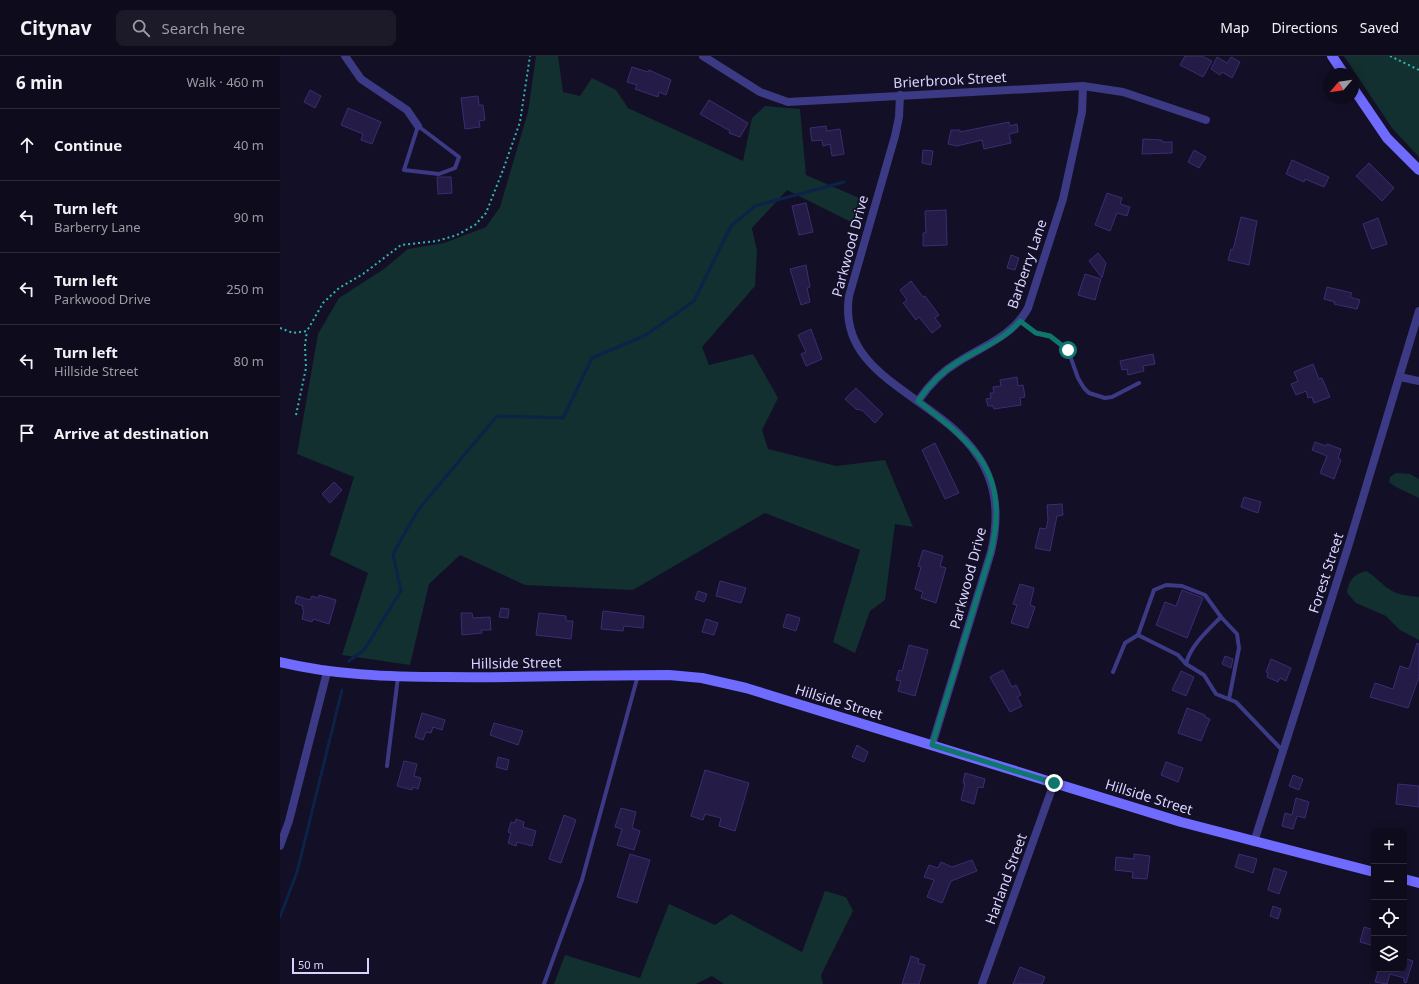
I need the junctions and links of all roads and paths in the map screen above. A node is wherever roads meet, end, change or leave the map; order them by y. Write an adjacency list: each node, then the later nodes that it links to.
1 (345, 56): 12 (street)
2 (530, 56): 17 (path)
3 (703, 56): 9 (street, Brierbrook Street)
4 (1332, 56): 6 (street)
5 (1390, 56): 7 (path)
6 (1340, 68)
7 (1419, 70)
8 (1083, 86): 9 (street, Brierbrook Street); 11 (street, Brierbrook Street); 15 (street, Barberry Lane)
9 (900, 96): 21 (street, Parkwood Drive)
10 (1359, 97): 13 (street)
11 (1206, 120)
12 (418, 126): 12 (lane)
13 (1419, 170)
14 (1419, 311): 18 (street, Forest Street)
15 (1020, 321): 20 (lane); 21 (street, Barberry Lane)
16 (280, 328): 17 (path)
17 (307, 331): 22 (path)
18 (1400, 377): 19 (street); 33 (street, Forest Street)
19 (1419, 381)
20 (1139, 383)
21 (918, 401): 32 (street, Parkwood Drive)
22 (296, 415)
23 (1221, 617): 24 (lane); 26 (lane); 31 (lane)
24 (1138, 634): 26 (lane); 28 (lane)
25 (280, 662): 27 (street, Hillside Street)
26 (1186, 664): 31 (lane)
27 (327, 672): 30 (street, Hillside Street); 37 (street)
28 (1113, 672)
29 (638, 675): 30 (street, Hillside Street); 32 (street, Hillside Street); 41 (lane)
30 (398, 676): 34 (lane)
31 (1229, 699): 33 (lane)
32 (932, 745): 35 (street, Hillside Street)
33 (1283, 751): 36 (street, Forest Street)
34 (387, 766)
35 (1054, 783): 36 (street, Hillside Street); 42 (street, Harland Street)
36 (1254, 842): 38 (street, Hillside Street)
37 (280, 846)
38 (1371, 871)
39 (1407, 880): 40 (street)
40 (1419, 883)
41 (544, 984)
42 (982, 984)

